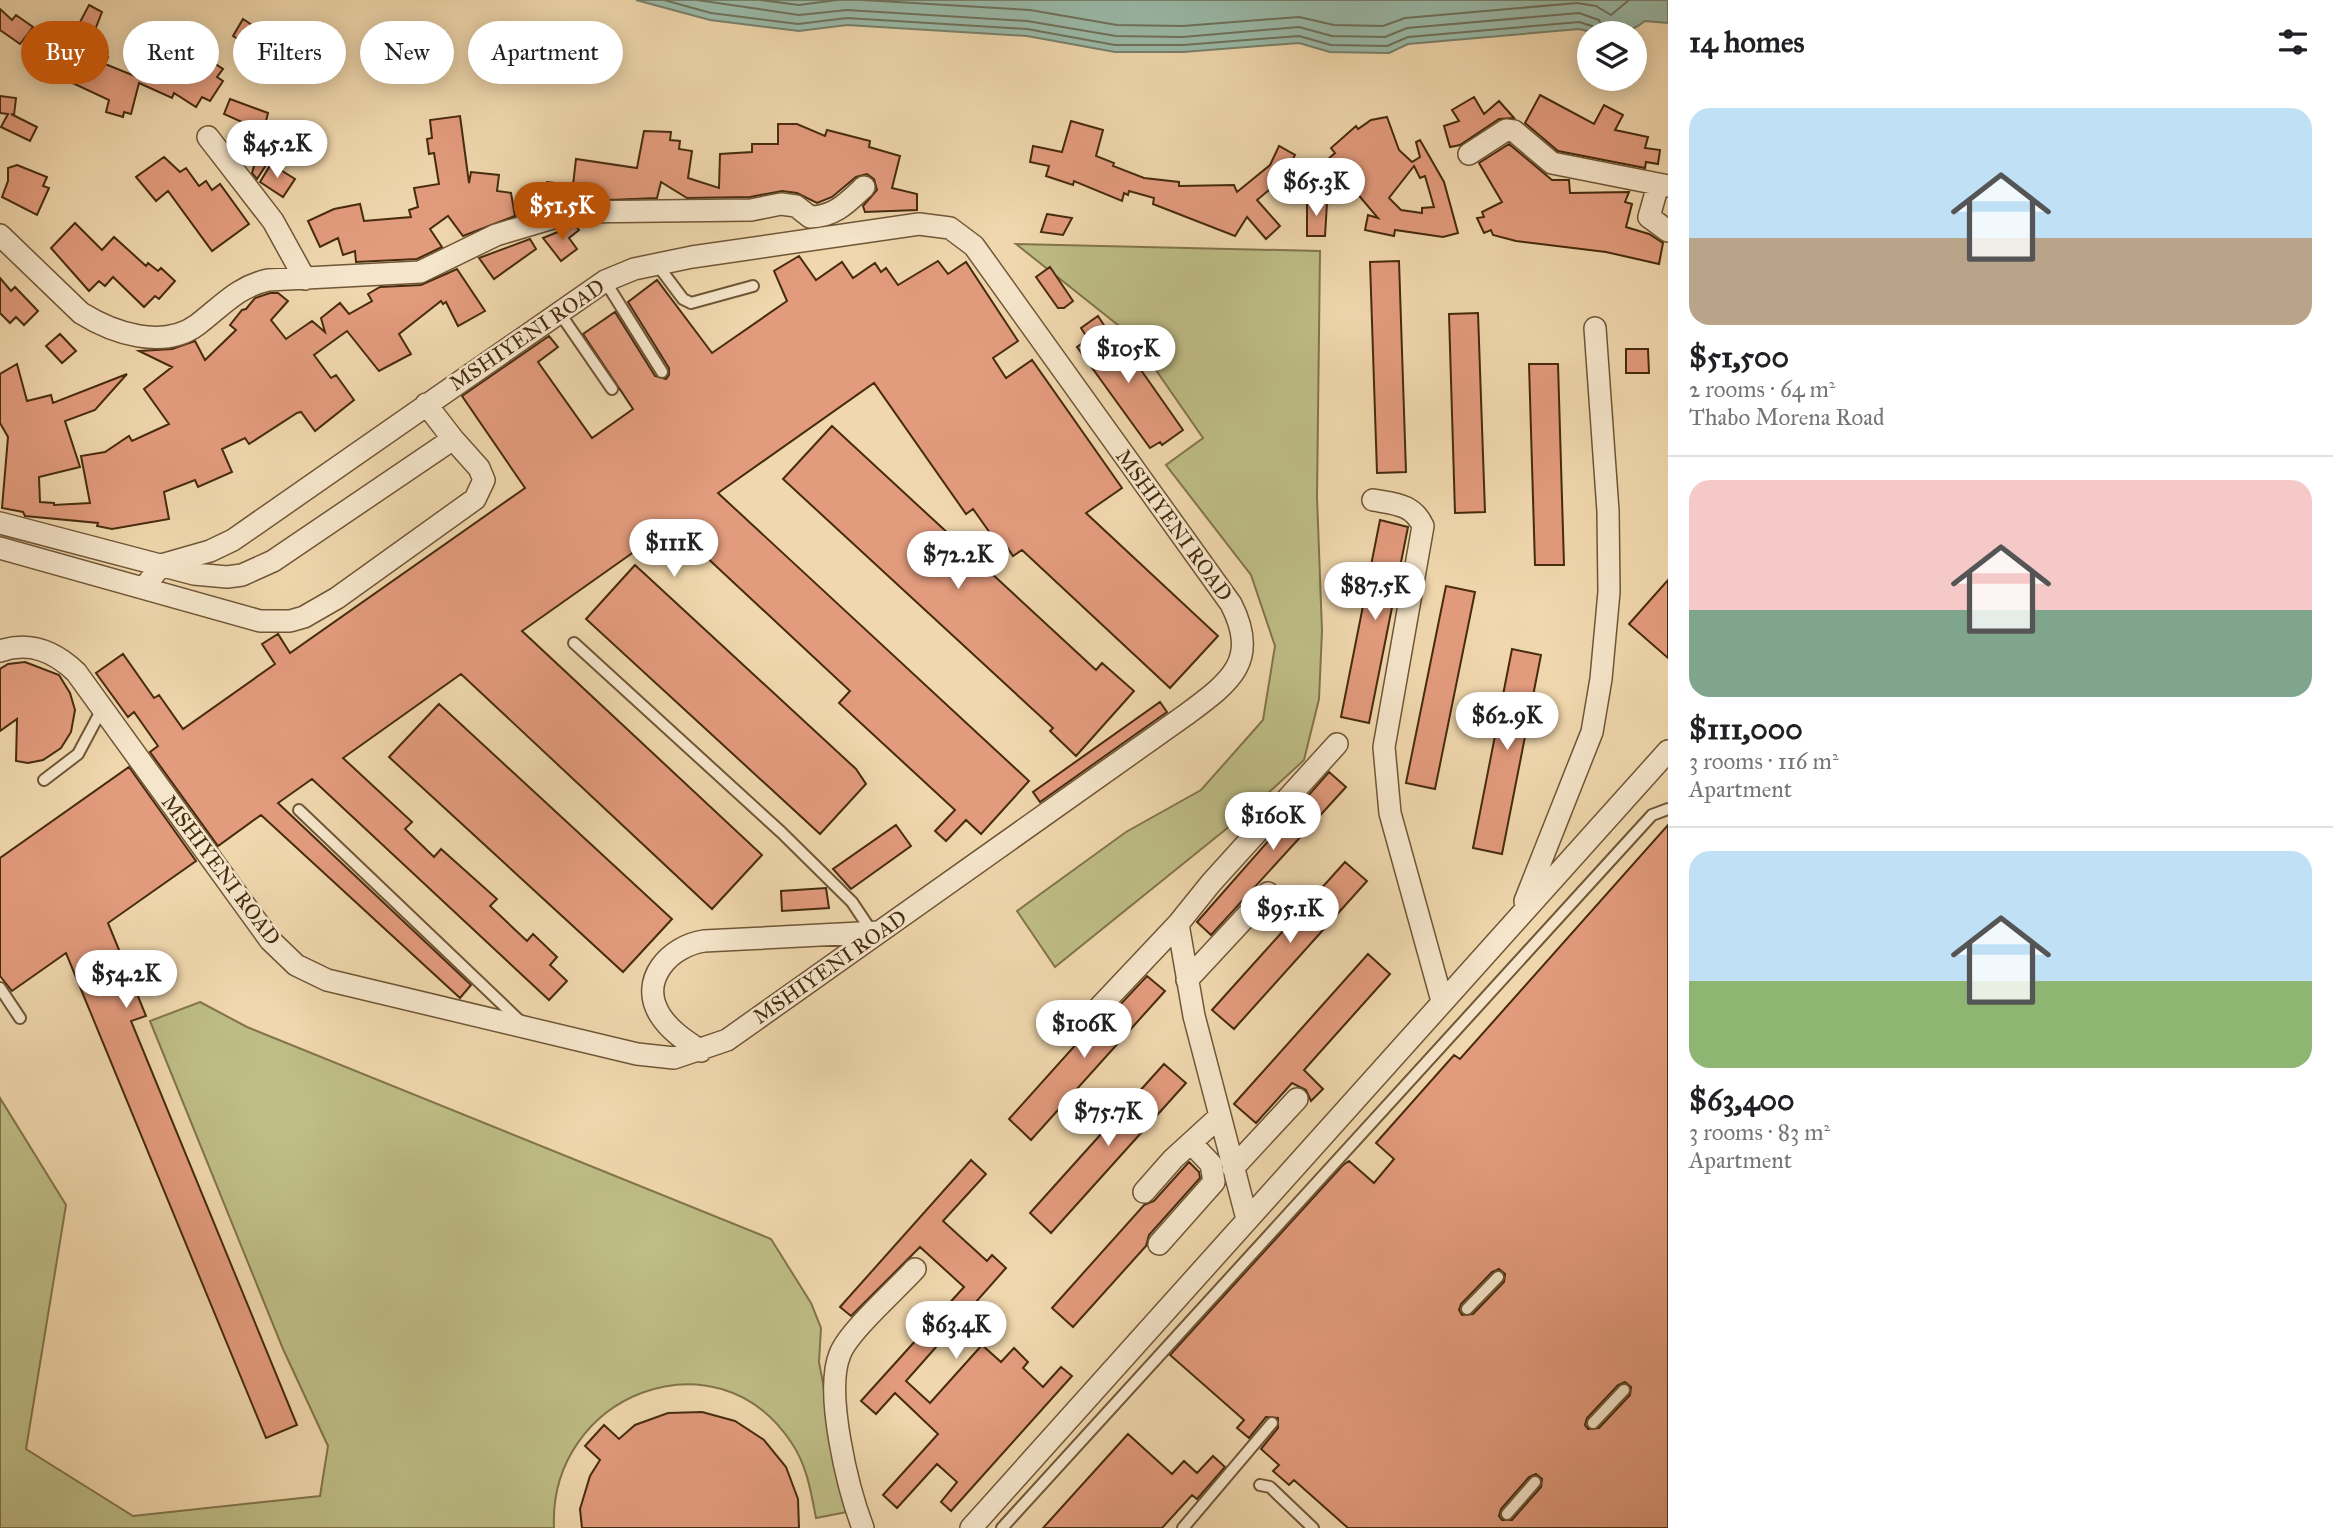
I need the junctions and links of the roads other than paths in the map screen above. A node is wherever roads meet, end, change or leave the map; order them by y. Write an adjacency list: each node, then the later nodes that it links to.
1 (208, 137): 8 (street)
2 (1469, 154): 3 (street)
3 (1663, 186): 5 (street)
4 (864, 187): 8 (street)
5 (1668, 231)
6 (0, 235): 8 (street)
7 (656, 263): 9 (street, MSHIYENI ROAD); 10 (lane); 33 (street, MSHIYENI ROAD)
8 (305, 279)
9 (605, 281): 11 (street, MSHIYENI ROAD); 13 (lane)
10 (753, 286)
11 (559, 312): 14 (lane); 15 (street, MSHIYENI ROAD)
12 (1595, 328): 31 (street)
13 (662, 372)
14 (611, 389)
15 (426, 404): 16 (street); 20 (street, MSHIYENI ROAD)
16 (453, 439): 20 (street); 21 (street)
17 (1373, 500): 36 (street)
18 (0, 523): 20 (street)
19 (0, 548): 21 (street)
20 (161, 565): 21 (street)
21 (145, 587)
22 (574, 643): 33 (lane)
23 (0, 651): 24 (street, MSHIYENI ROAD)
24 (102, 709): 27 (lane); 38 (street, MSHIYENI ROAD)
25 (1338, 744): 32 (street)
26 (1668, 751): 31 (street)
27 (44, 780)
28 (1668, 809): 59 (lane)
29 (299, 810): 38 (lane)
30 (1268, 893): 34 (street)
31 (1519, 916): 36 (street)
32 (1178, 924): 34 (street); 39 (street)
33 (876, 932): 40 (street, MSHIYENI ROAD); 40 (street)
34 (1187, 980): 42 (street)
35 (0, 988): 37 (lane)
36 (1441, 1001): 46 (street)
37 (20, 1018)
38 (525, 1026): 40 (street, MSHIYENI ROAD)
39 (1079, 1029)
40 (701, 1051)
41 (1297, 1099): 44 (street)
42 (1219, 1117): 43 (street); 44 (street)
43 (1191, 1143): 45 (street); 47 (street)
44 (1233, 1168): 46 (street)
45 (1144, 1192)
46 (1247, 1219): 58 (street)
47 (1159, 1244)
48 (915, 1269): 57 (street)
49 (1498, 1277): 50 (lane)
50 (1467, 1309)
51 (1624, 1390): 53 (lane)
52 (1272, 1423): 60 (lane)
53 (1593, 1423)
54 (1535, 1482): 56 (lane)
55 (1260, 1485): 61 (lane)
56 (1507, 1514)
57 (863, 1528)
58 (971, 1528)
59 (1002, 1528)
60 (1183, 1528)
61 (1313, 1528)

